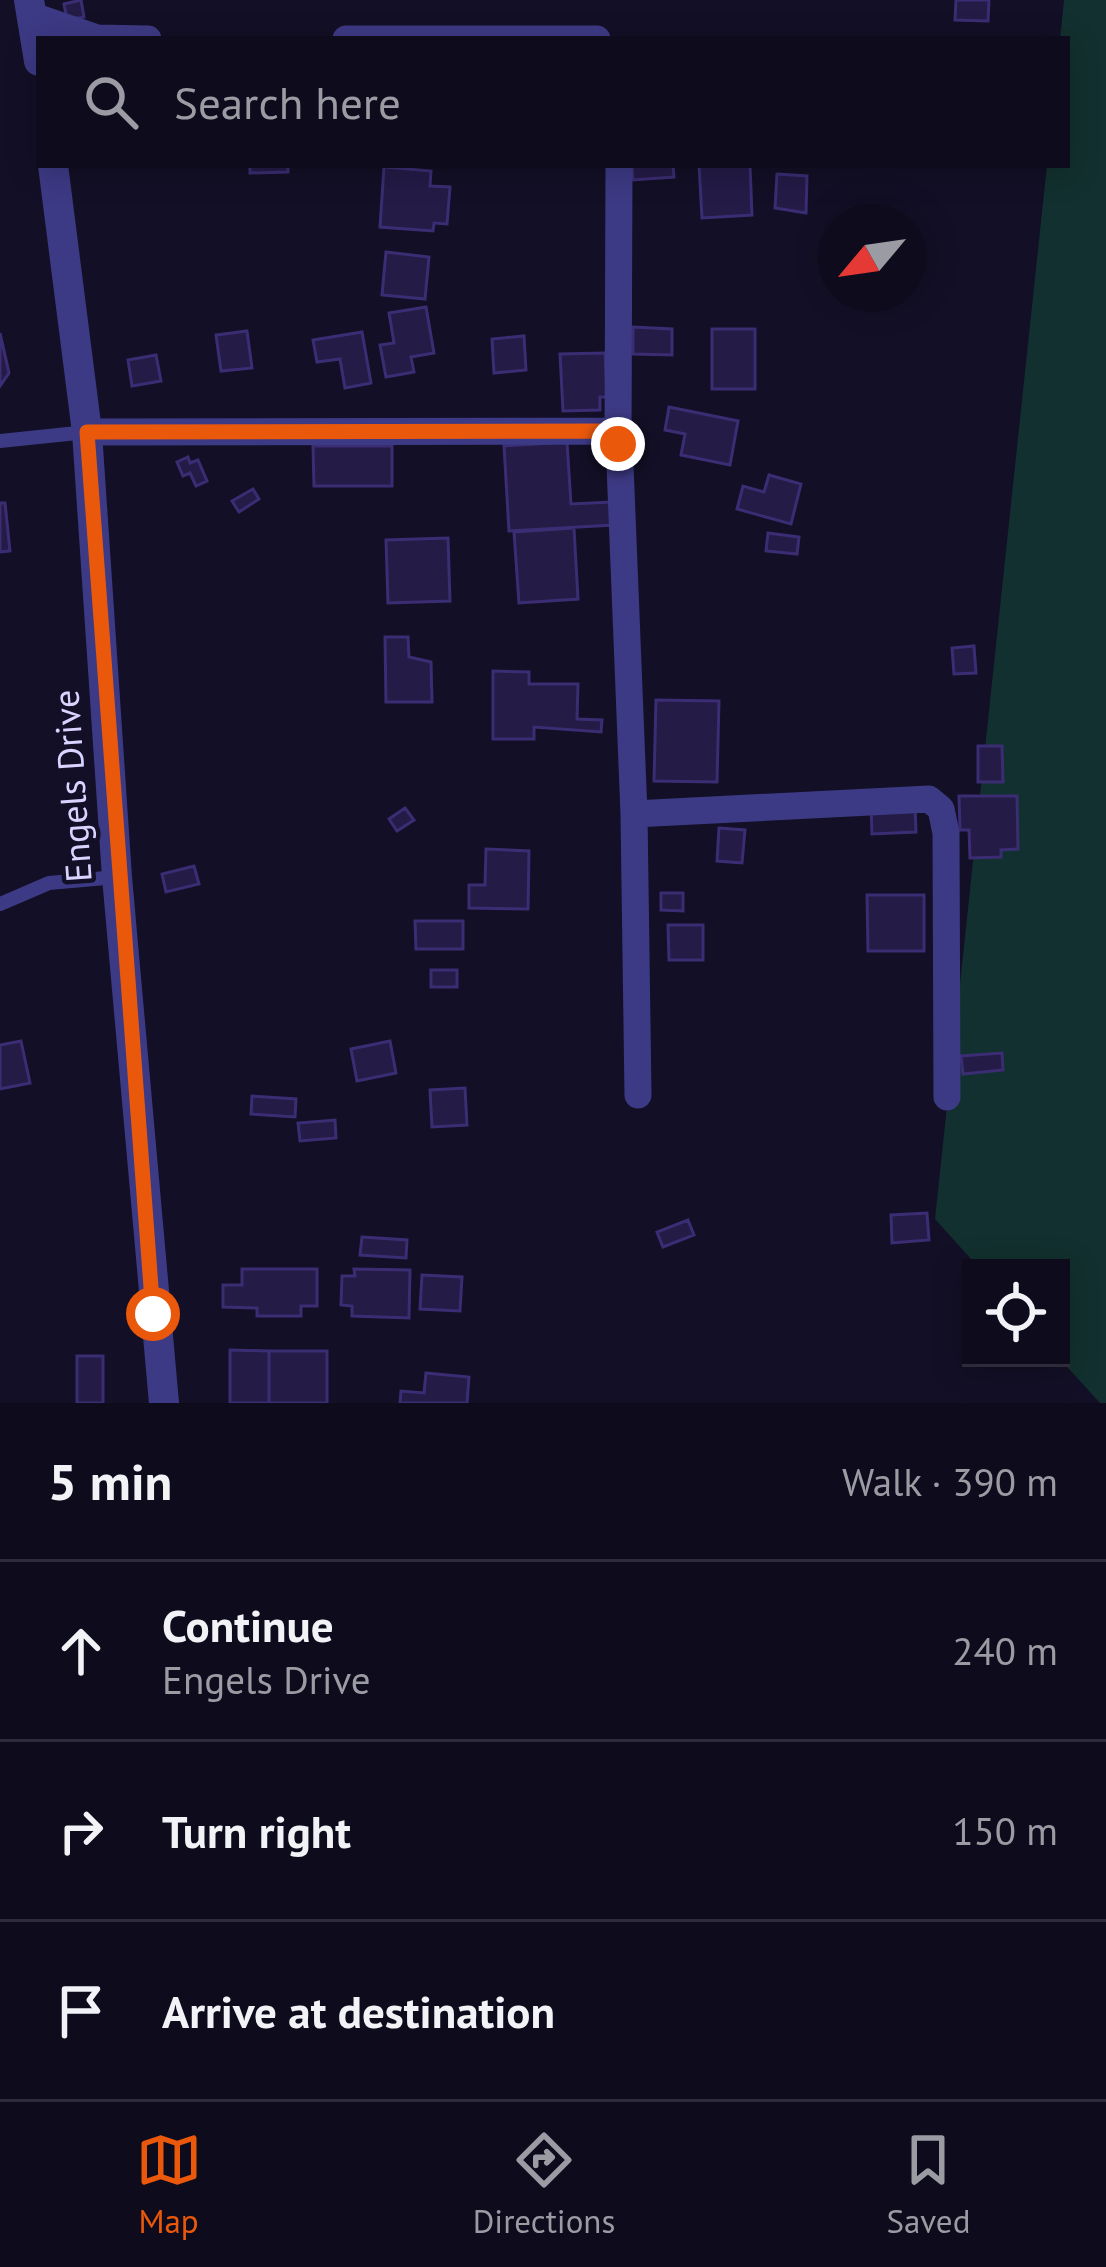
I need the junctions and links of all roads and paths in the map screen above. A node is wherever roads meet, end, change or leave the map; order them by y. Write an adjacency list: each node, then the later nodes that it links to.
1 (31, 8): 2 (street); 3 (street)
2 (93, 36)
3 (36, 41)
4 (52, 168): 6 (street, Engels Drive)
5 (619, 168): 8 (street)
6 (87, 432): 7 (lane); 8 (street); 10 (street, Engels Drive)
7 (0, 441)
8 (618, 444): 9 (street)
9 (634, 814): 12 (street); 13 (street)
10 (117, 877): 11 (lane); 14 (street, Engels Drive)
11 (0, 904)
12 (638, 1095)
13 (947, 1097)
14 (164, 1403)

